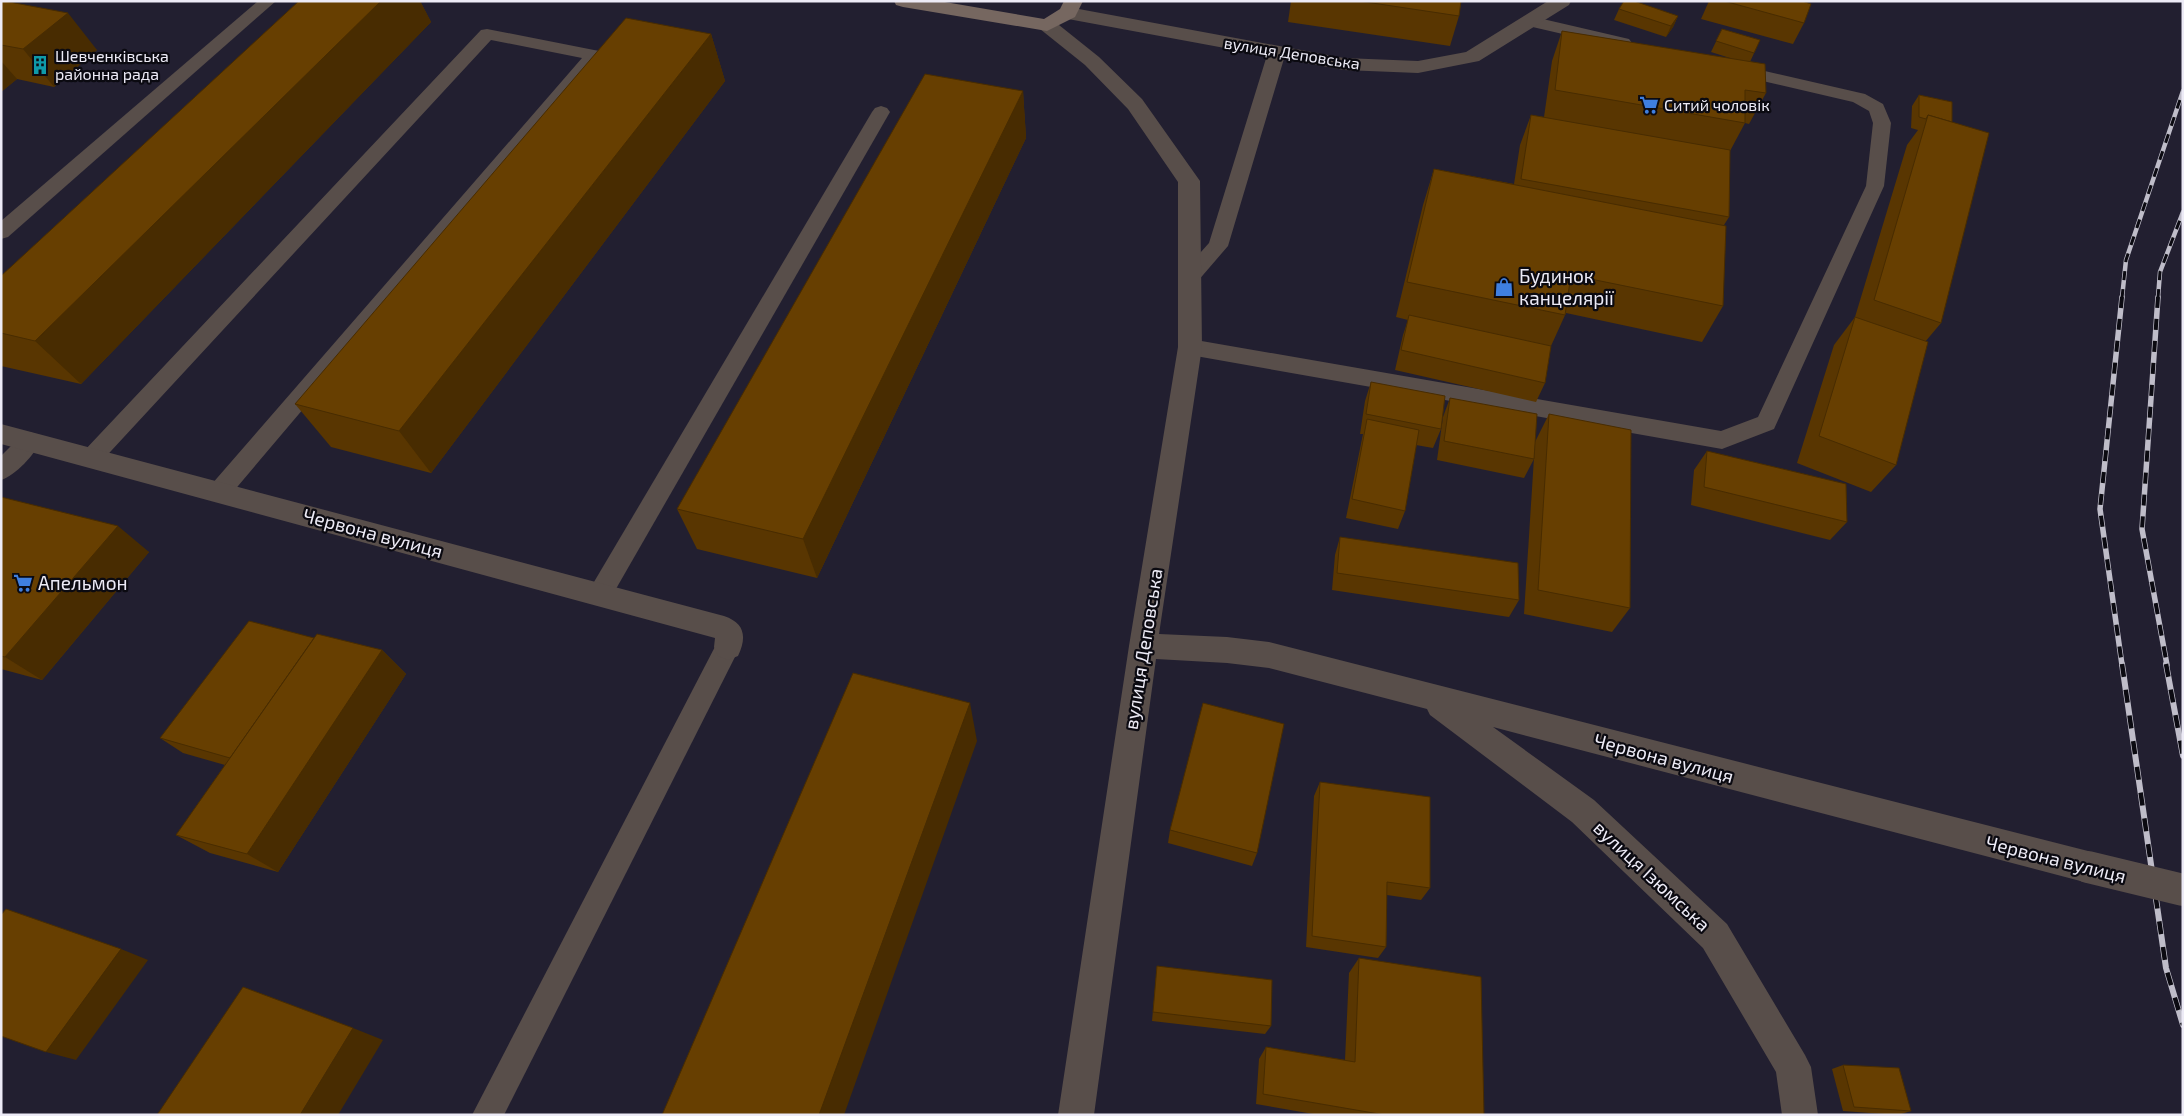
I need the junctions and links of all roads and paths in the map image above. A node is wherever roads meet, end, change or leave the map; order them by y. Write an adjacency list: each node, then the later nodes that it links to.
1 (268, 1): 11 (lane)
2 (903, 1): 6 (street)
3 (1562, 1): 5 (street, вулиця Деповська)
4 (1071, 7): 6 (street); 8 (street, вулиця Деповська)
5 (1530, 21): 7 (lane); 8 (street, вулиця Деповська)
6 (1048, 25): 12 (street, вулиця Деповська)
7 (1637, 46)
8 (1277, 52): 12 (lane)
9 (1714, 64): 13 (lane)
10 (881, 112): 19 (lane)
11 (1, 232)
12 (1190, 277): 13 (street, вулиця Деповська)
13 (1190, 347): 20 (street, вулиця Деповська)
14 (1, 434): 15 (street, Червона вулиця)
15 (30, 441): 16 (street, Червона вулиця); 17 (lane)
16 (91, 458): 18 (street, Червона вулиця); 18 (lane)
17 (1, 471)
18 (219, 492): 19 (street, Червона вулиця)
19 (600, 594): 21 (street, Червона вулиця)
20 (1142, 646): 22 (street, Червона вулиця); 25 (street, вулиця Деповська)
21 (728, 647): 24 (lane)
22 (1428, 697): 23 (street, Червона вулиця, bridge); 26 (street, вулиця Ізюмська)
23 (2183, 890)
24 (487, 1115)
25 (1076, 1115)
26 (1800, 1115)

